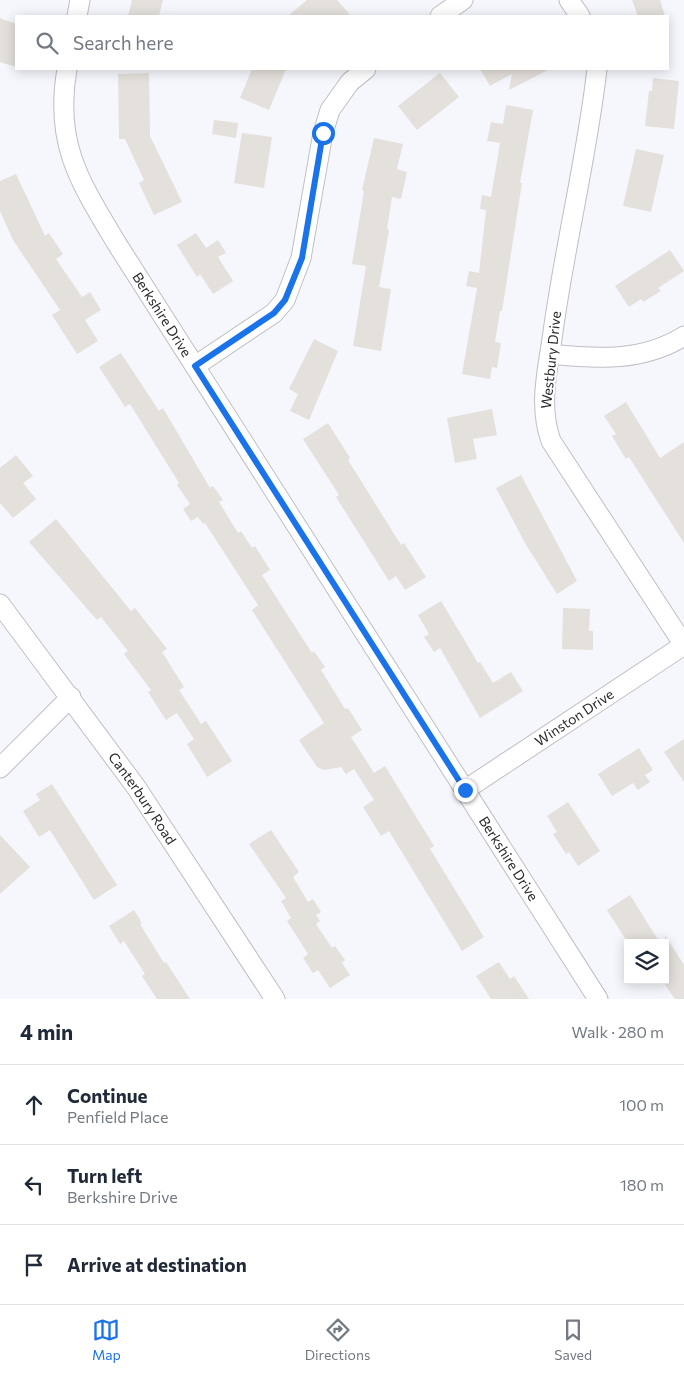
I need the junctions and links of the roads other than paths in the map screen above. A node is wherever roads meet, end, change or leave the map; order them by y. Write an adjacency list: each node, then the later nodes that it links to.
1 (80, 0): 4 (street)
2 (463, 0): 5 (street)
3 (569, 0): 6 (street)
4 (76, 15)
5 (441, 15)
6 (579, 15)
7 (67, 70): 12 (street, Berkshire Drive)
8 (365, 70): 12 (street)
9 (598, 70): 11 (street, Westbury Drive)
10 (684, 336): 11 (street)
11 (550, 354): 14 (street, Westbury Drive)
12 (195, 366): 17 (street, Berkshire Drive)
13 (0, 604): 15 (street, Canterbury Road)
14 (684, 645): 17 (street, Winston Drive)
15 (71, 697): 16 (street); 18 (street, Canterbury Road)
16 (0, 768)
17 (465, 790): 19 (street, Berkshire Drive)
18 (276, 999)
19 (598, 999)

